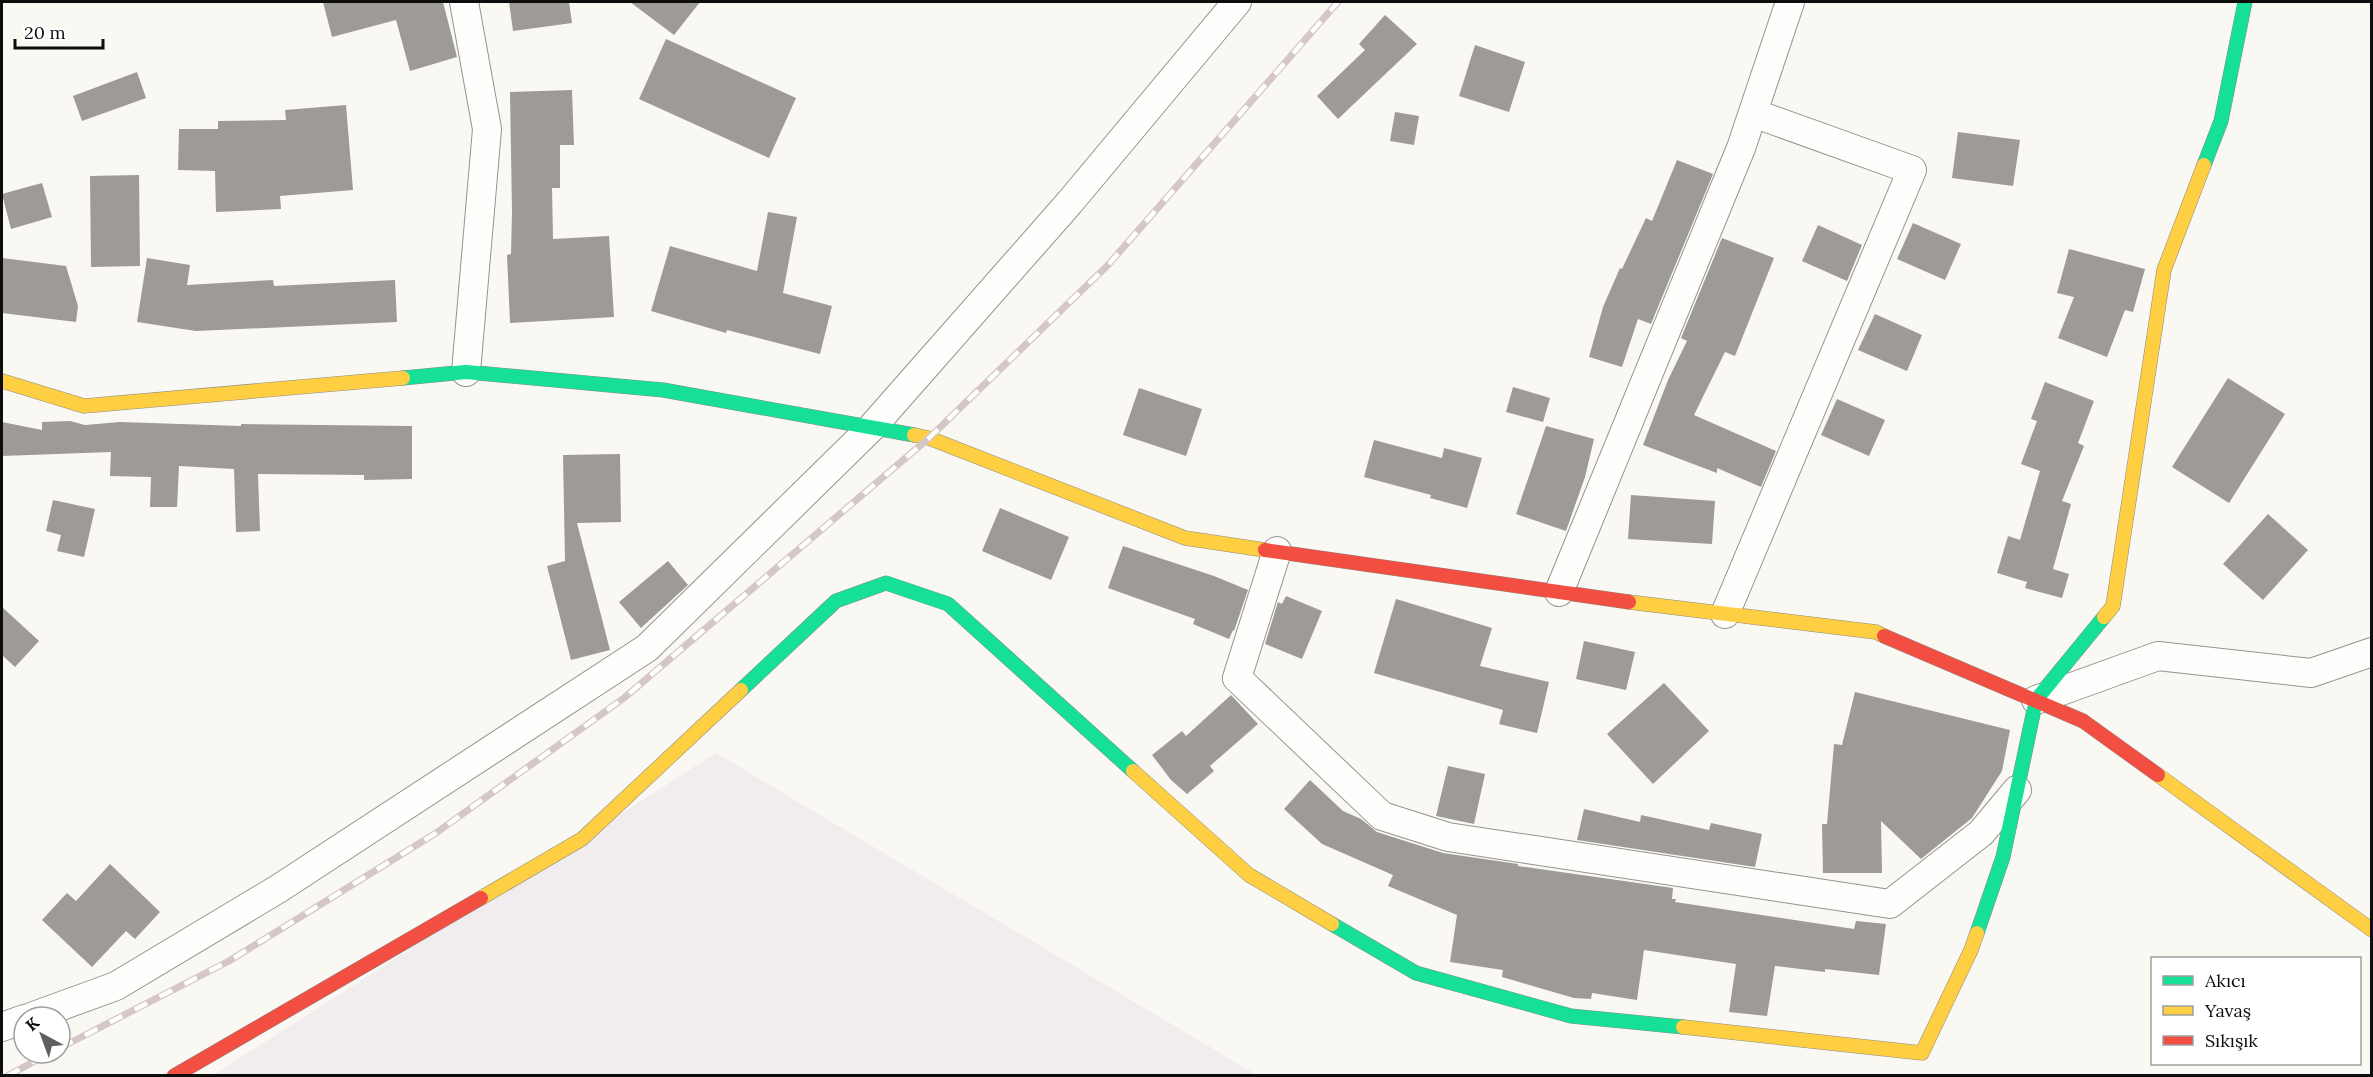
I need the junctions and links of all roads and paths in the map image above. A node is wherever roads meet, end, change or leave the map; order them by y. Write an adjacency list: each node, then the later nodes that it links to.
1 (464, 2): 6 (street)
2 (1237, 2): 8 (street)
3 (1790, 2): 5 (street)
4 (2245, 2): 13 (street)
5 (1753, 113): 10 (street); 11 (street)
6 (466, 372): 7 (street); 8 (street)
7 (2, 381)
8 (872, 427): 9 (street); 16 (street)
9 (1276, 550): 10 (street); 14 (street)
10 (1559, 592): 11 (street)
11 (1725, 614): 13 (street)
12 (2372, 652): 13 (street)
13 (2036, 700): 14 (street); 15 (street)
14 (2017, 790): 17 (street)
15 (2372, 930)
16 (65, 1005)
17 (174, 1076)

